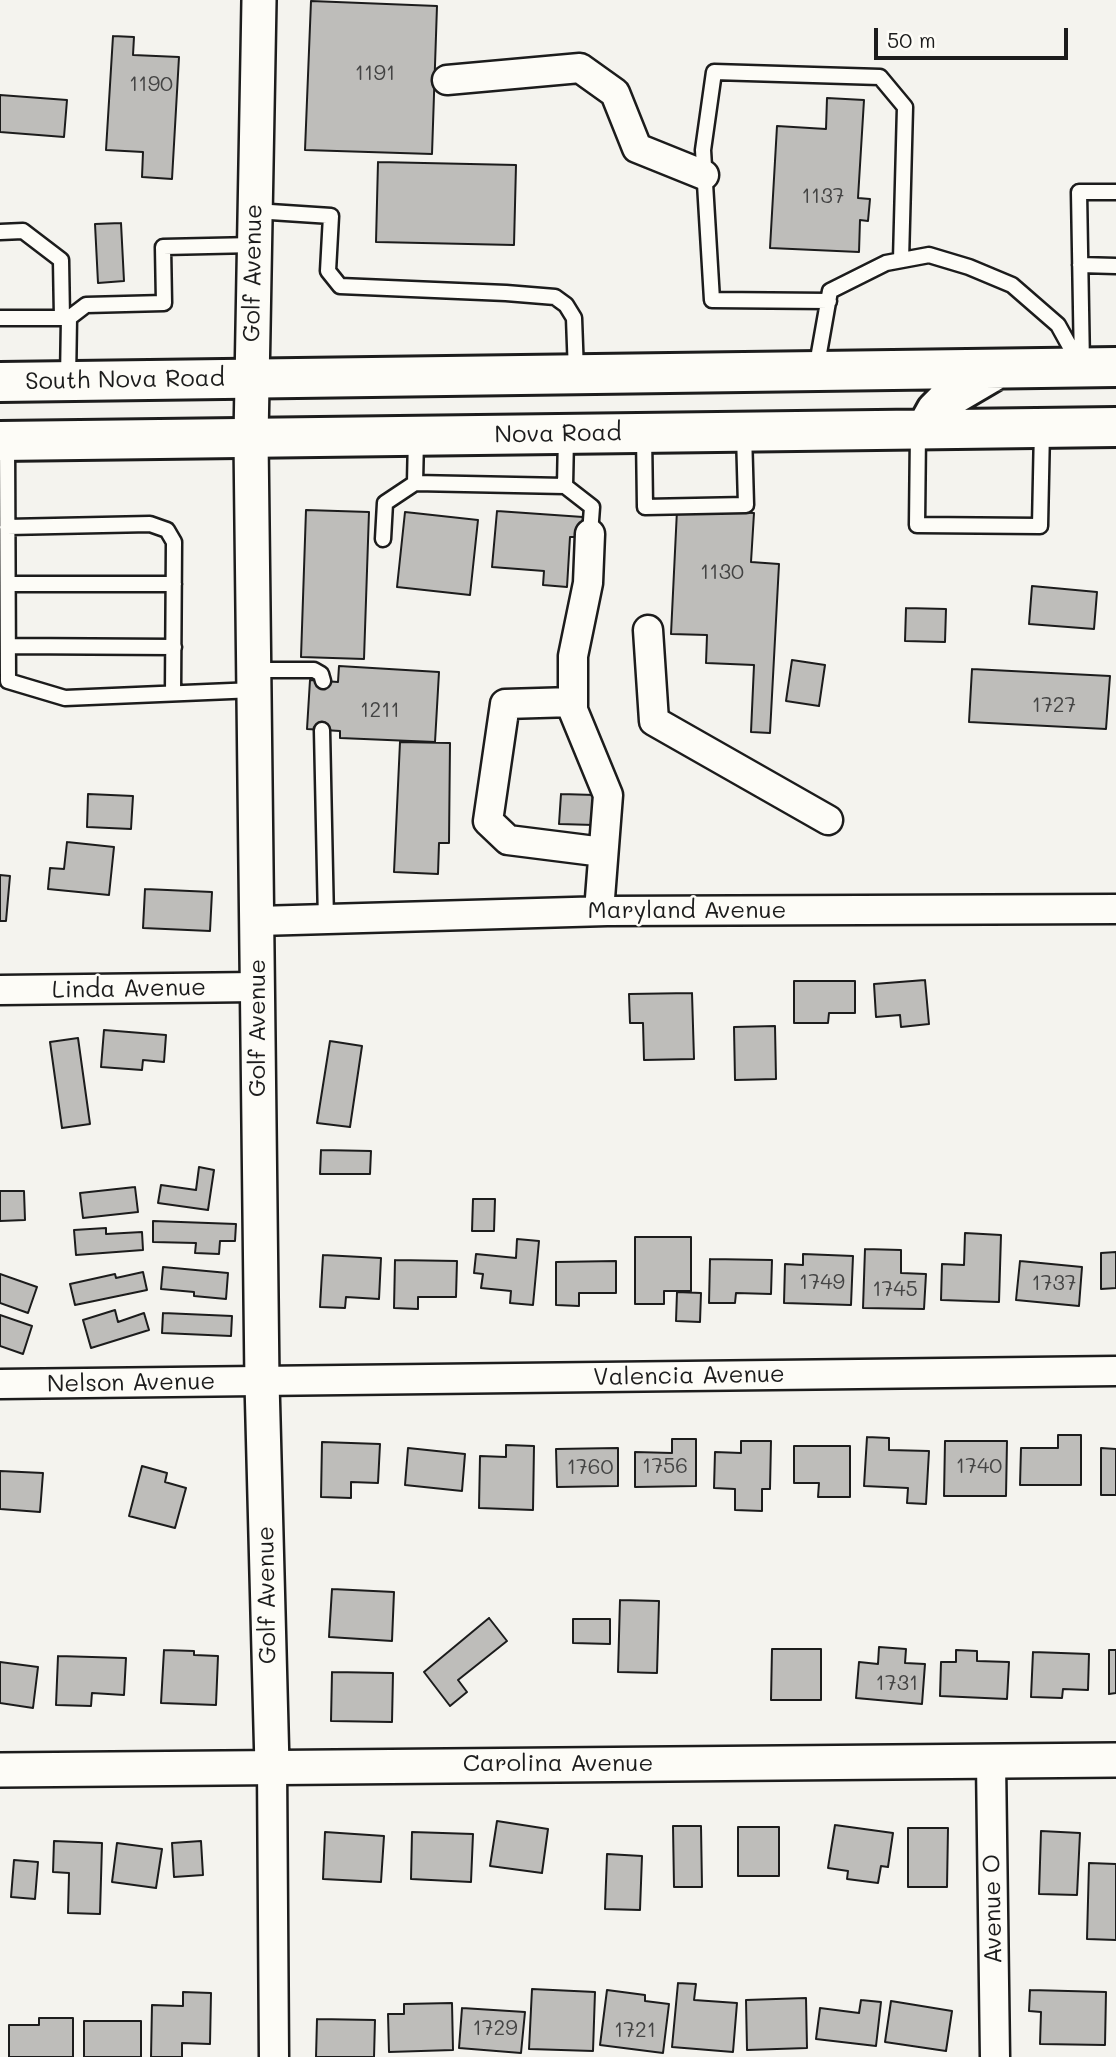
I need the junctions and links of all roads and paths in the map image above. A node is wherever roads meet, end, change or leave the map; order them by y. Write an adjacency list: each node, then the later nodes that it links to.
1 (259, 0): 5 (street, Golf Avenue)
2 (447, 80): 3 (street)
3 (704, 175): 8 (lane); 11 (lane)
4 (1116, 192): 9 (lane)
5 (255, 211): 7 (street, Golf Avenue); 17 (lane)
6 (0, 232): 13 (lane)
7 (254, 245): 13 (lane); 18 (street, Golf Avenue)
8 (901, 260): 11 (lane); 14 (lane)
9 (1080, 265): 10 (lane); 14 (lane)
10 (1116, 266)
11 (829, 301): 16 (lane)
12 (0, 317): 13 (lane)
13 (66, 318): 19 (lane)
14 (1099, 367): 15 (main road)
15 (999, 368): 16 (main road); 23 (main road)
16 (816, 371): 17 (main road)
17 (576, 374): 18 (main road)
18 (251, 379): 19 (main road, South Nova Road); 28 (street, Golf Avenue)
19 (68, 381): 20 (main road, South Nova Road)
20 (0, 382)
21 (1116, 427): 22 (main road, Nova Road)
22 (1042, 428): 23 (main road, Nova Road); 23 (lane)
23 (922, 429): 24 (main road, Nova Road)
24 (744, 431): 25 (main road, Nova Road); 25 (lane)
25 (644, 433): 26 (main road, Nova Road)
26 (566, 434): 27 (main road, Nova Road); 31 (lane)
27 (416, 436): 28 (main road, Nova Road); 30 (lane)
28 (251, 438): 29 (main road, Nova Road); 40 (street, Golf Avenue)
29 (3, 441): 32 (lane)
30 (415, 483): 31 (lane); 34 (lane)
31 (565, 486): 33 (lane)
32 (7, 527): 35 (lane); 36 (lane)
33 (590, 534): 43 (street)
34 (383, 539)
35 (8, 584): 36 (lane); 38 (lane)
36 (174, 584): 39 (lane)
37 (648, 630): 45 (street)
38 (8, 646): 39 (lane); 42 (lane)
39 (174, 647): 42 (lane)
40 (255, 680): 41 (lane); 42 (lane); 49 (street, Golf Avenue)
41 (323, 681)
42 (173, 693)
43 (573, 702): 46 (street); 46 (street)
44 (322, 730): 50 (lane)
45 (828, 820)
46 (603, 852): 48 (street)
47 (1116, 909): 48 (street, Maryland Avenue)
48 (599, 911): 50 (street, Maryland Avenue)
49 (258, 921): 50 (street, Maryland Avenue); 51 (street, Golf Avenue)
50 (326, 921)
51 (257, 988): 52 (street, Linda Avenue); 54 (street, Golf Avenue)
52 (0, 990)
53 (1116, 1371): 54 (street, Valencia Avenue)
54 (262, 1382): 55 (street, Nelson Avenue); 58 (street, Golf Avenue)
55 (0, 1384)
56 (1116, 1760): 57 (street, Carolina Avenue)
57 (991, 1762): 58 (street, Carolina Avenue); 61 (street, Avenue O)
58 (272, 1766): 59 (street, Carolina Avenue); 60 (street, Golf Avenue)
59 (0, 1770)
60 (274, 2057)
61 (995, 2057)

